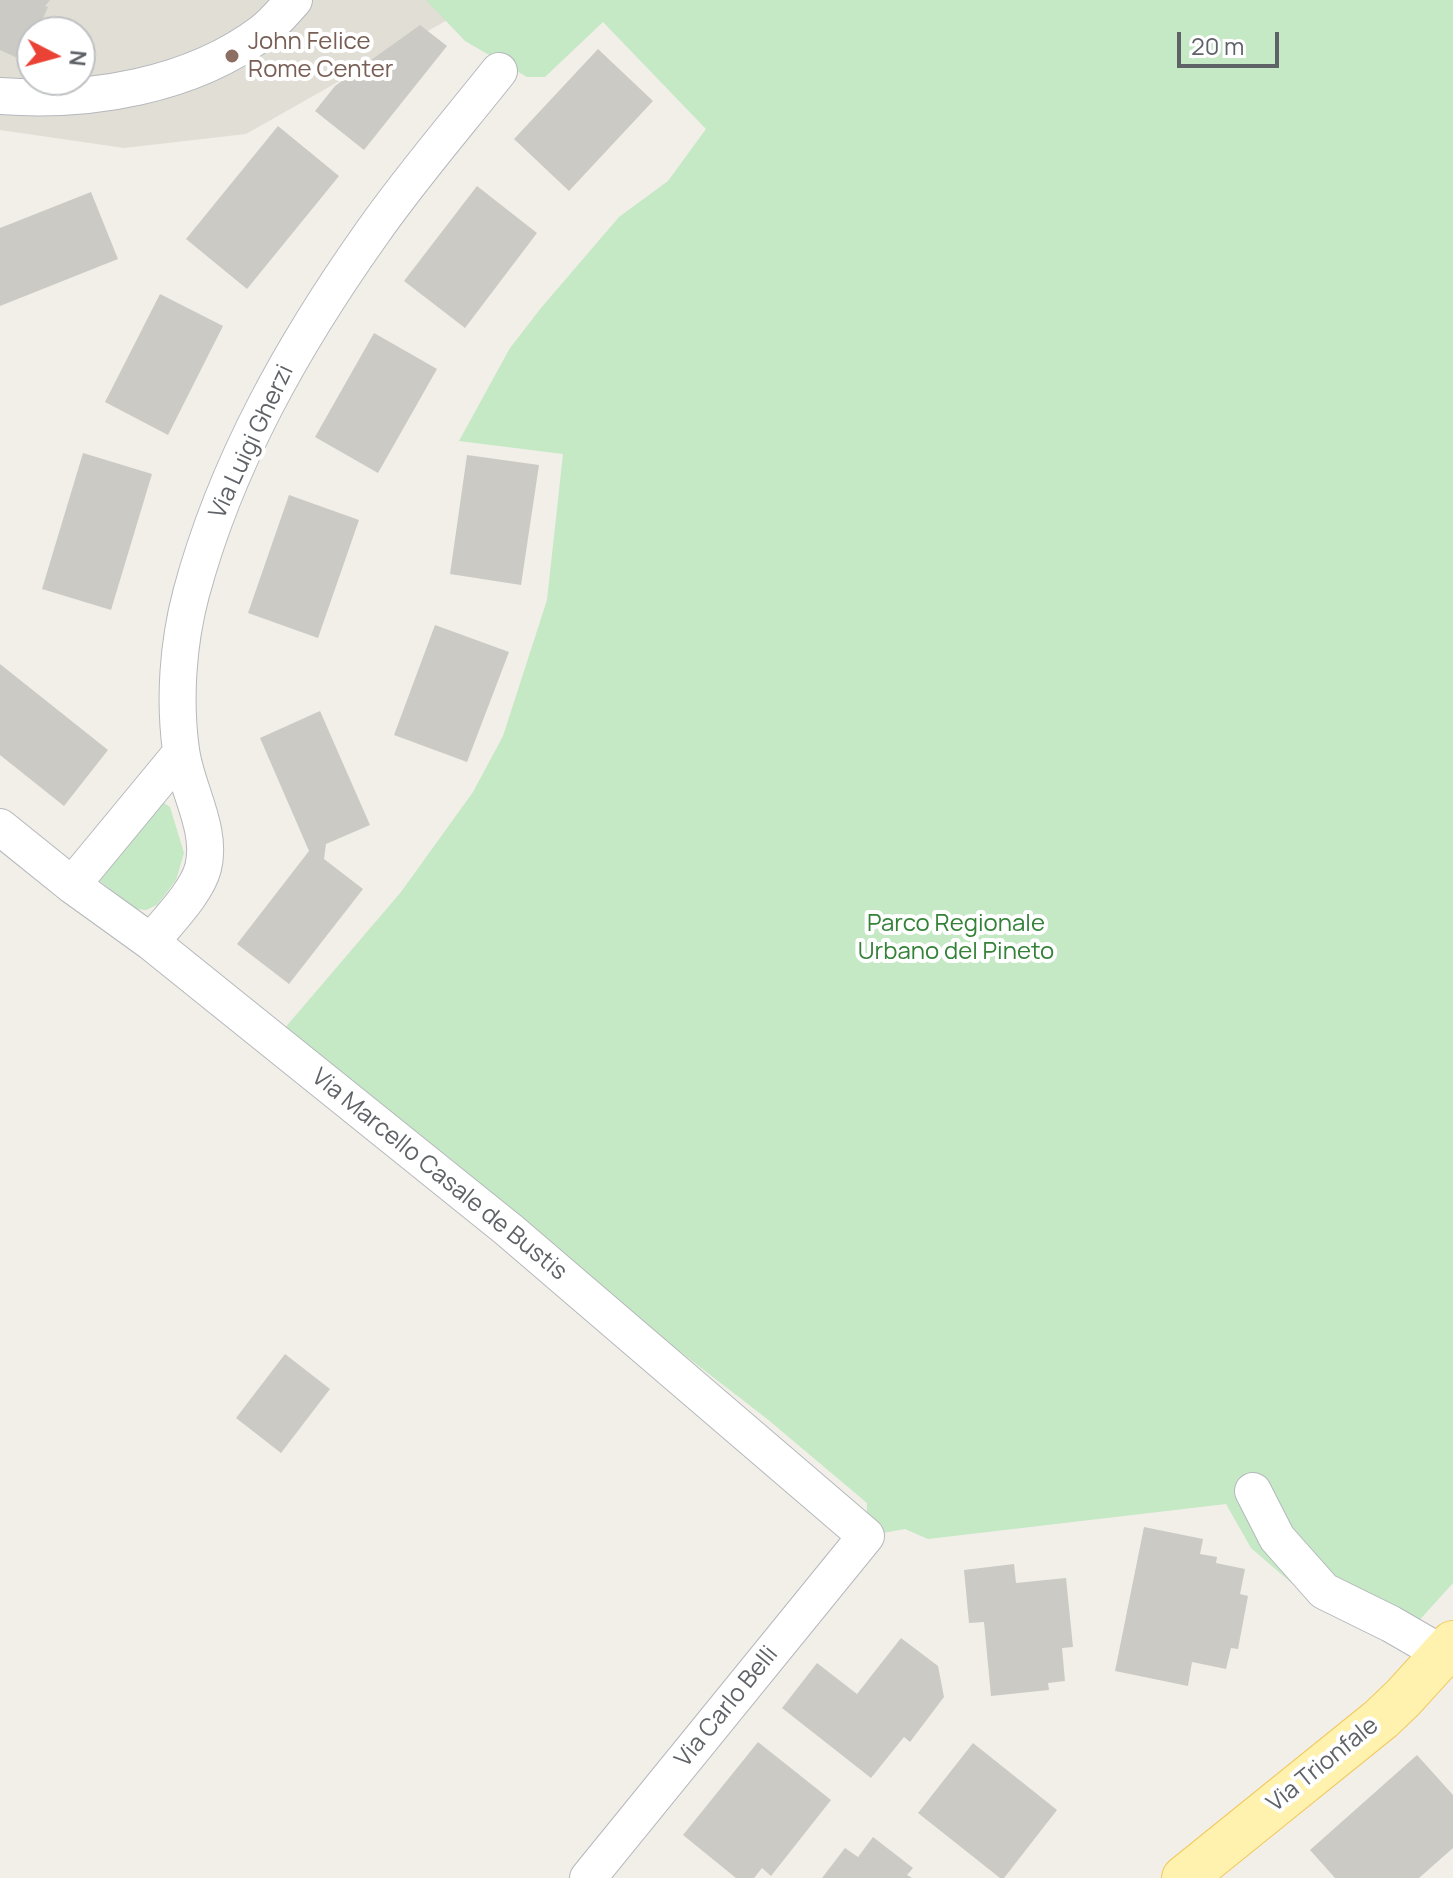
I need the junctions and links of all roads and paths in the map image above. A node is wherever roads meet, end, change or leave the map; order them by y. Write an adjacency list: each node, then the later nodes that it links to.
1 (294, 0): 3 (street)
2 (499, 71): 4 (street, Via Luigi Gherzi)
3 (0, 96)
4 (181, 753): 6 (street); 7 (street, Via Luigi Gherzi)
5 (0, 827): 6 (street, Via Marcello Casale de Bustis)
6 (72, 885): 7 (street, Via Marcello Casale de Bustis)
7 (151, 942): 9 (street, Via Marcello Casale de Bustis)
8 (1253, 1491): 10 (street)
9 (866, 1536): 11 (street, Via Carlo Belli)
10 (1448, 1649): 12 (main road, Via Trionfale)
11 (588, 1878)
12 (1184, 1878)

